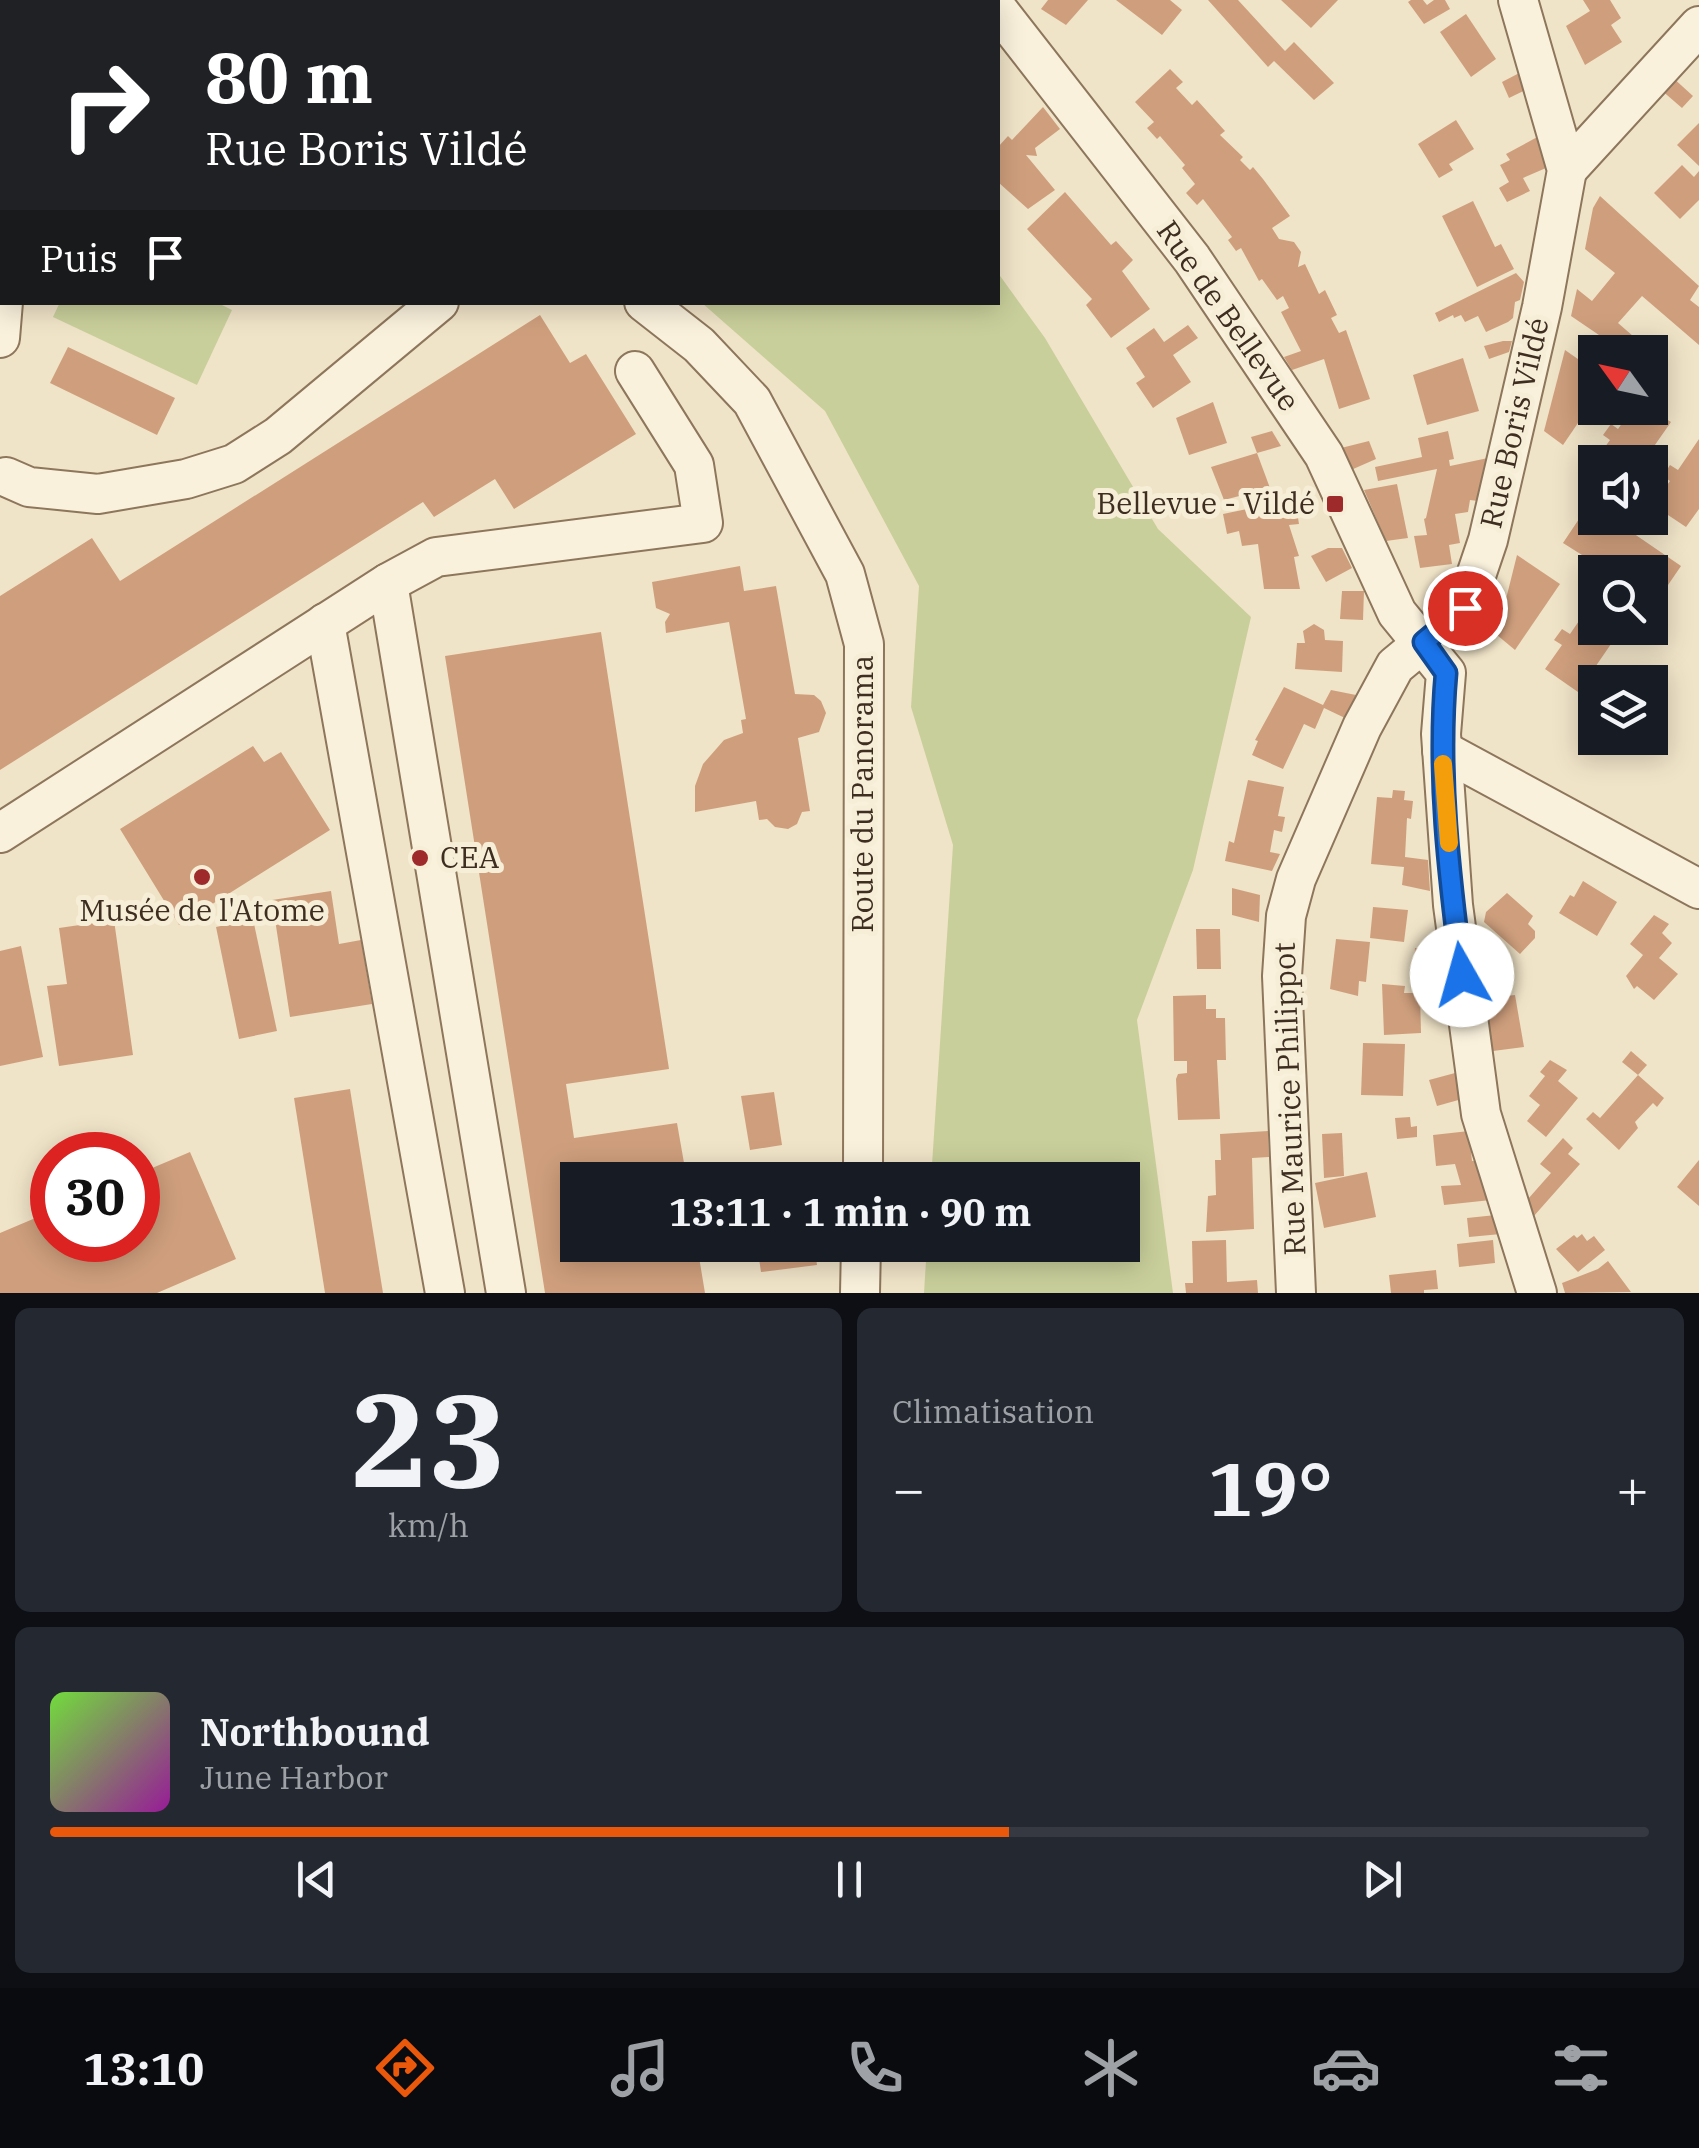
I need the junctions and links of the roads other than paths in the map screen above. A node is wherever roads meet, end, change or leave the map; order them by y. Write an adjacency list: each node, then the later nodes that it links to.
1 (1518, 0): 4 (street, Rue Boris Vildé)
2 (1000, 13): 13 (street, Rue de Bellevue)
3 (1699, 26): 4 (street)
4 (1567, 170): 13 (street, Rue Boris Vildé)
5 (3, 305): 8 (street)
6 (435, 305): 10 (street)
7 (648, 305): 17 (street, Route du Panorama)
8 (0, 338)
9 (635, 371): 11 (street)
10 (2, 471)
11 (388, 582): 12 (street); 20 (street)
12 (324, 623): 15 (street); 19 (street)
13 (1424, 642): 14 (street); 22 (street, Rue Maurice Philippot)
14 (1442, 750): 16 (street); 23 (street)
15 (0, 833)
16 (1699, 889)
17 (862, 1162)
18 (861, 1262): 21 (street)
19 (445, 1293)
20 (506, 1293)
21 (860, 1293)
22 (1296, 1293)
23 (1538, 1293)

